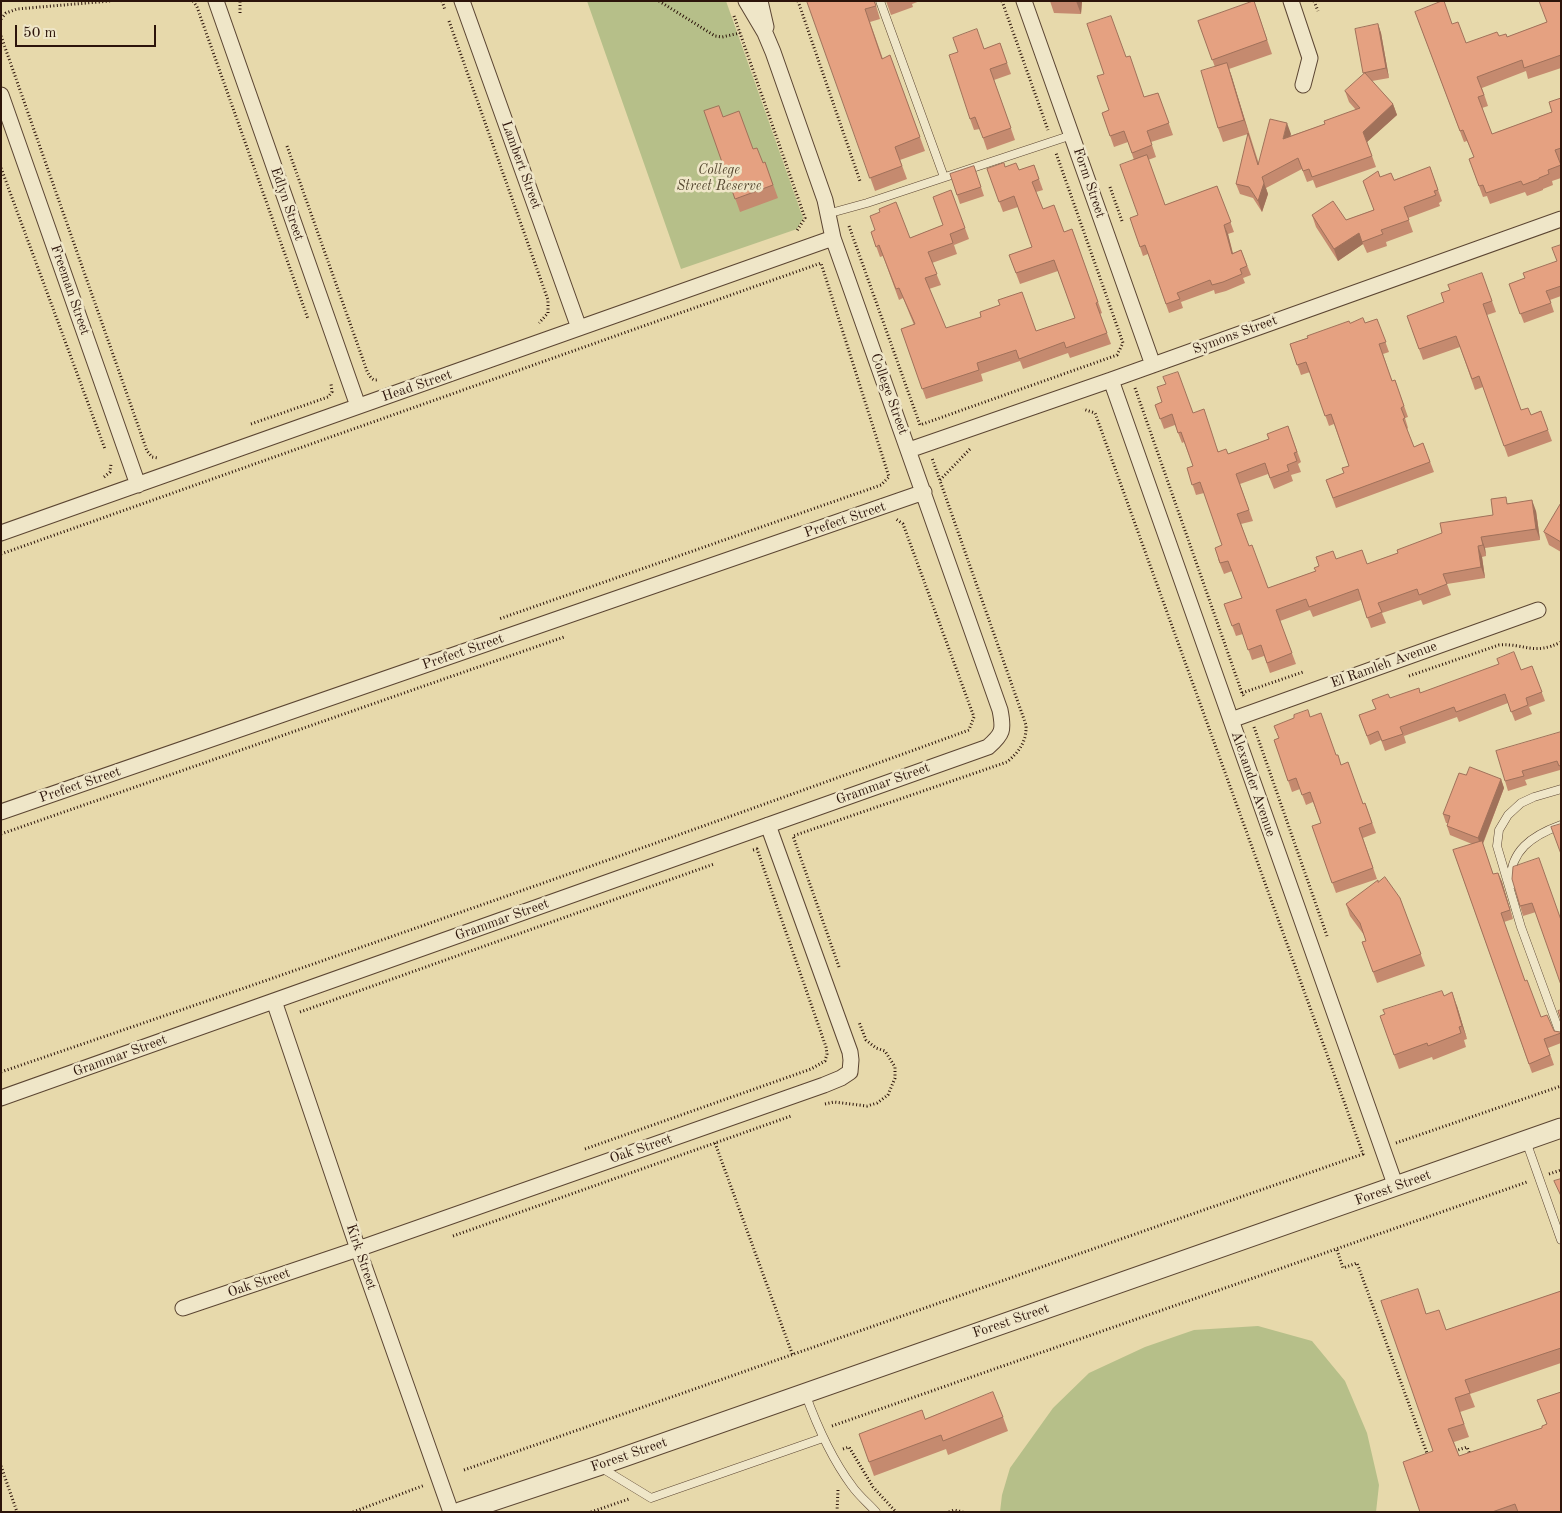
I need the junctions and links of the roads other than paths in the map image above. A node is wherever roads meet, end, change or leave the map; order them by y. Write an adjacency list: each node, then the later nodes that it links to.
1 (216, 1): 19 (street, Edlyn Street)
2 (462, 1): 16 (street, Lambert Street)
3 (746, 1): 8 (street, College Street)
4 (760, 1): 8 (street, College Street)
5 (880, 1): 12 (lane)
6 (1024, 1): 11 (street, Form Street)
7 (1291, 1): 9 (street)
8 (773, 52): 13 (street, College Street)
9 (1303, 84)
10 (1, 95): 21 (street, Freeman Street)
11 (1072, 135): 12 (lane); 17 (street, Form Street)
12 (944, 177): 13 (lane)
13 (827, 214): 15 (street, College Street)
14 (1561, 219): 17 (street, Symons Street)
15 (833, 238): 16 (street, Head Street); 20 (street, College Street)
16 (580, 328): 19 (street, Head Street)
17 (1153, 365): 18 (street, Symons Street)
18 (1111, 380): 20 (street, Symons Street); 25 (street, Alexander Avenue)
19 (358, 406): 21 (street, Head Street)
20 (909, 450): 22 (street, College Street)
21 (138, 485): 23 (street, Head Street)
22 (924, 492): 26 (street, College Street); 28 (street, Prefect Street)
23 (1, 533)
24 (1538, 610): 25 (street, El Ramleh Avenue)
25 (1231, 720): 37 (street, Alexander Avenue)
26 (999, 736): 30 (street, Grammar Street)
27 (1561, 789): 31 (lane)
28 (1, 812)
29 (1561, 824): 31 (lane)
30 (768, 825): 32 (street, Grammar Street); 39 (street, Oak Street)
31 (1511, 892): 33 (lane)
32 (274, 1001): 34 (street, Grammar Street); 39 (street, Kirk Street)
33 (1561, 1036)
34 (1, 1098)
35 (1561, 1128): 36 (street, Forest Street)
36 (1526, 1140): 37 (street, Forest Street); 38 (lane)
37 (1396, 1187): 41 (street, Forest Street)
38 (1561, 1240)
39 (358, 1249): 40 (street, Oak Street); 44 (street, Kirk Street)
40 (183, 1308)
41 (805, 1393): 42 (lane); 43 (street, Forest Street)
42 (821, 1434): 43 (lane); 46 (lane)
43 (598, 1466): 45 (street, Forest Street)
44 (451, 1512)
45 (460, 1512)
46 (876, 1512)

